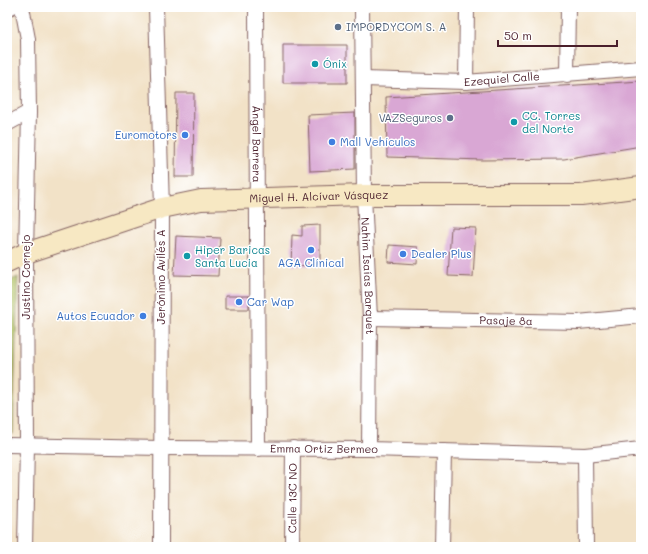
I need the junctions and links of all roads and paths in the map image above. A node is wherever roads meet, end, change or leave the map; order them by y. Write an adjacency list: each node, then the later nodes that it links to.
1 (11, 7): 8 (street)
2 (22, 7): 13 (street, Justino Cornejo)
3 (156, 7): 18 (street, Jerónimo Avilés A)
4 (256, 7): 17 (street, Ángel Barrera)
5 (362, 7): 11 (street, Nahim Isaías Barquet)
6 (467, 7): 12 (street)
7 (568, 7): 10 (street)
8 (7, 9)
9 (641, 68): 10 (street, Ezequiel Calle)
10 (567, 75): 12 (street, Ezequiel Calle)
11 (363, 79): 12 (street, Ezequiel Calle); 16 (street, Nahim Isaías Barquet)
12 (466, 82)
13 (29, 112): 14 (street); 19 (street, Justino Cornejo)
14 (7, 124)
15 (641, 187): 16 (street, Miguel H. Alcívar Vásquez)
16 (364, 195): 17 (street, Miguel H. Alcívar Vásquez); 22 (street, Nahim Isaías Barquet)
17 (256, 198): 18 (street, Miguel H. Alcívar Vásquez); 27 (street, Ángel Barrera)
18 (162, 208): 19 (street, Miguel H. Alcívar Vásquez); 25 (street, Jerónimo Avilés A)
19 (26, 253): 20 (street, Miguel H. Alcívar Vásquez); 24 (street, Justino Cornejo)
20 (7, 262)
21 (641, 316): 22 (street, Pasaje 8a)
22 (370, 318): 28 (street, Nahim Isaías Barquet)
23 (7, 445): 24 (street, Emma Ortiz Bermeo)
24 (27, 445): 25 (street, Emma Ortiz Bermeo); 32 (street, Justino Cornejo)
25 (161, 448): 27 (street, Emma Ortiz Bermeo); 33 (street, Jerónimo Avilés A)
26 (293, 448): 27 (street, Emma Ortiz Bermeo); 28 (street, Emma Ortiz Bermeo); 34 (street, Calle 13C NO)
27 (258, 449)
28 (369, 449): 30 (street, Emma Ortiz Bermeo)
29 (641, 449): 31 (street, Emma Ortiz Bermeo)
30 (444, 451): 31 (street, Emma Ortiz Bermeo); 35 (street)
31 (585, 455): 36 (street)
32 (25, 547)
33 (160, 547)
34 (292, 547)
35 (442, 547)
36 (586, 547)

